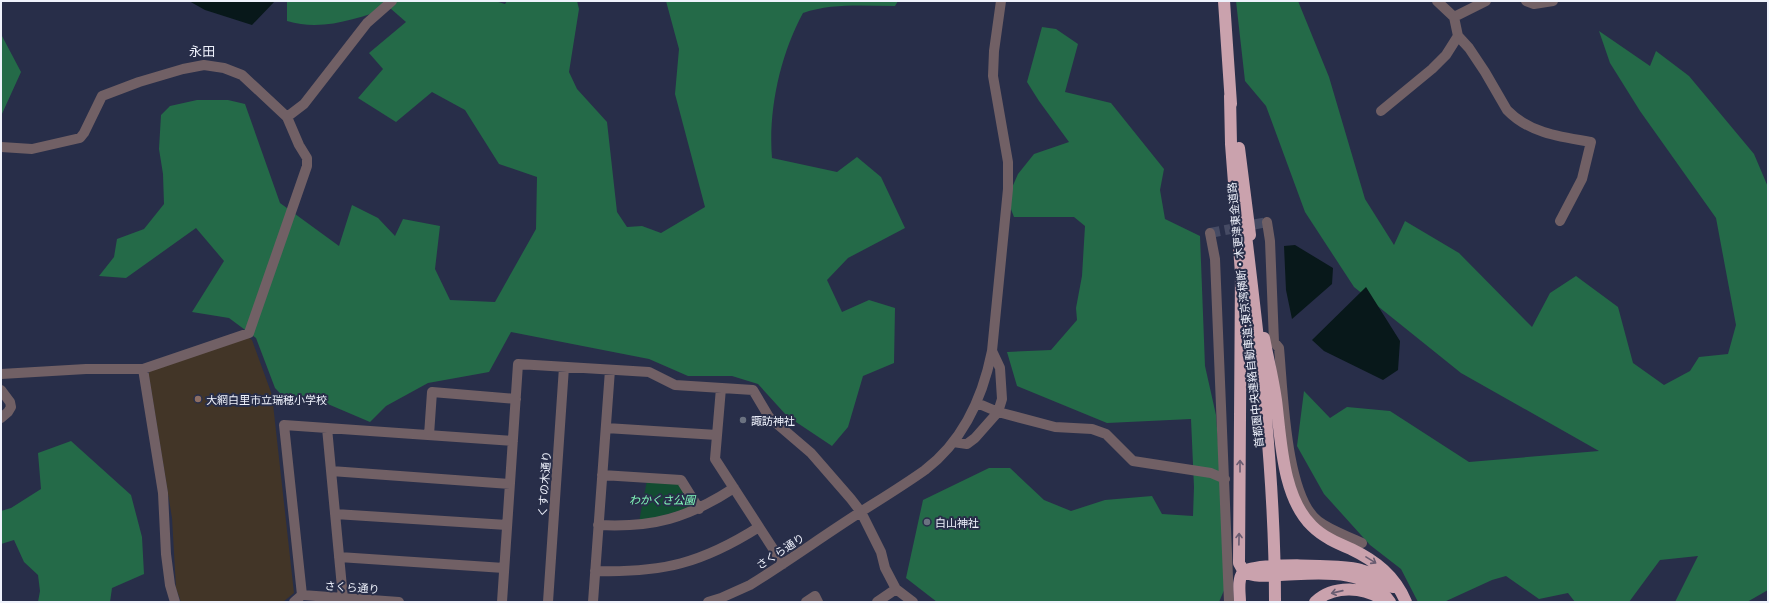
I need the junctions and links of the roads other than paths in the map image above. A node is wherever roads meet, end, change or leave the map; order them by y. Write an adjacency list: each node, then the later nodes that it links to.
1 (392, 1): 13 (street)
2 (1001, 1): 19 (street, さくら通り)
3 (1224, 1): 9 (highway, 首都圏中央連絡自動車道;東京湾横断・木更津東金道路)
4 (1437, 1): 8 (street)
5 (1486, 1): 8 (street)
6 (1526, 1): 7 (street)
7 (1553, 1)
8 (1454, 17): 10 (street)
9 (1225, 26): 11 (highway, 首都圏中央連絡自動車道;東京湾横断・木更津東金道路); 18 (highway, 首都圏中央連絡自動車道;東京湾横断・木更津東金道路)
10 (1458, 36): 12 (street); 16 (street)
11 (1230, 96): 53 (highway, one-way to 11); 70 (highway, 首都圏中央連絡自動車道;東京湾横断・木更津東金道路)
12 (1381, 111)
13 (287, 117): 14 (street); 21 (street)
14 (1, 147)
15 (1267, 222): 47 (street)
16 (1560, 222)
17 (1210, 233): 38 (street)
18 (1258, 303): 57 (highway, one-way to 57); 71 (highway, 首都圏中央連絡自動車道;東京湾横断・木更津東金道路)
19 (992, 351): 27 (street, さくら通り); 28 (street)
20 (564, 367): 22 (street); 26 (street); 61 (street, くすの木通り)
21 (143, 369): 23 (street); 58 (street)
22 (610, 370): 24 (street); 31 (street)
23 (1, 374)
24 (721, 388): 33 (street); 42 (street)
25 (1, 390): 29 (street)
26 (516, 398): 32 (street); 34 (street)
27 (977, 403): 28 (street); 35 (street, さくら通り)
28 (998, 412): 35 (street); 38 (street)
29 (1, 418)
30 (327, 428): 32 (street); 36 (street); 56 (street)
31 (606, 428): 33 (street); 37 (street)
32 (429, 435): 34 (street)
33 (717, 435): 40 (street)
34 (513, 441): 39 (street)
35 (953, 442): 42 (street, さくら通り)
36 (331, 471): 39 (street); 43 (street)
37 (602, 475): 41 (street); 45 (street)
38 (1225, 479): 68 (street)
39 (510, 484): 44 (street)
40 (734, 488): 41 (street); 46 (street)
41 (699, 508): 45 (street)
42 (861, 512): 49 (street, さくら通り); 54 (street)
43 (335, 514): 44 (street); 48 (street)
44 (507, 525): 50 (street)
45 (598, 525): 52 (street)
46 (758, 527): 49 (street); 52 (street)
47 (1362, 542)
48 (339, 557): 50 (street); 55 (street)
49 (783, 564): 63 (street, さくら通り)
50 (504, 568): 60 (street)
51 (1300, 570): 53 (highway); 57 (highway); 74 (highway)
52 (595, 571): 62 (street)
53 (1251, 572): 69 (highway)
54 (896, 589): 66 (street); 67 (street)
55 (343, 598): 56 (street, さくら通り); 59 (street, さくら通り)
56 (298, 599)
57 (1406, 601)
58 (175, 602)
59 (399, 602)
60 (502, 602)
61 (548, 602)
62 (593, 602)
63 (708, 602)
64 (806, 602): 65 (street)
65 (818, 602)
66 (877, 602)
67 (913, 602)
68 (1229, 602)
69 (1240, 602)
70 (1275, 602)
71 (1280, 602)
72 (1315, 602): 73 (highway, one-way to 72)
73 (1386, 602)
74 (1390, 602)

